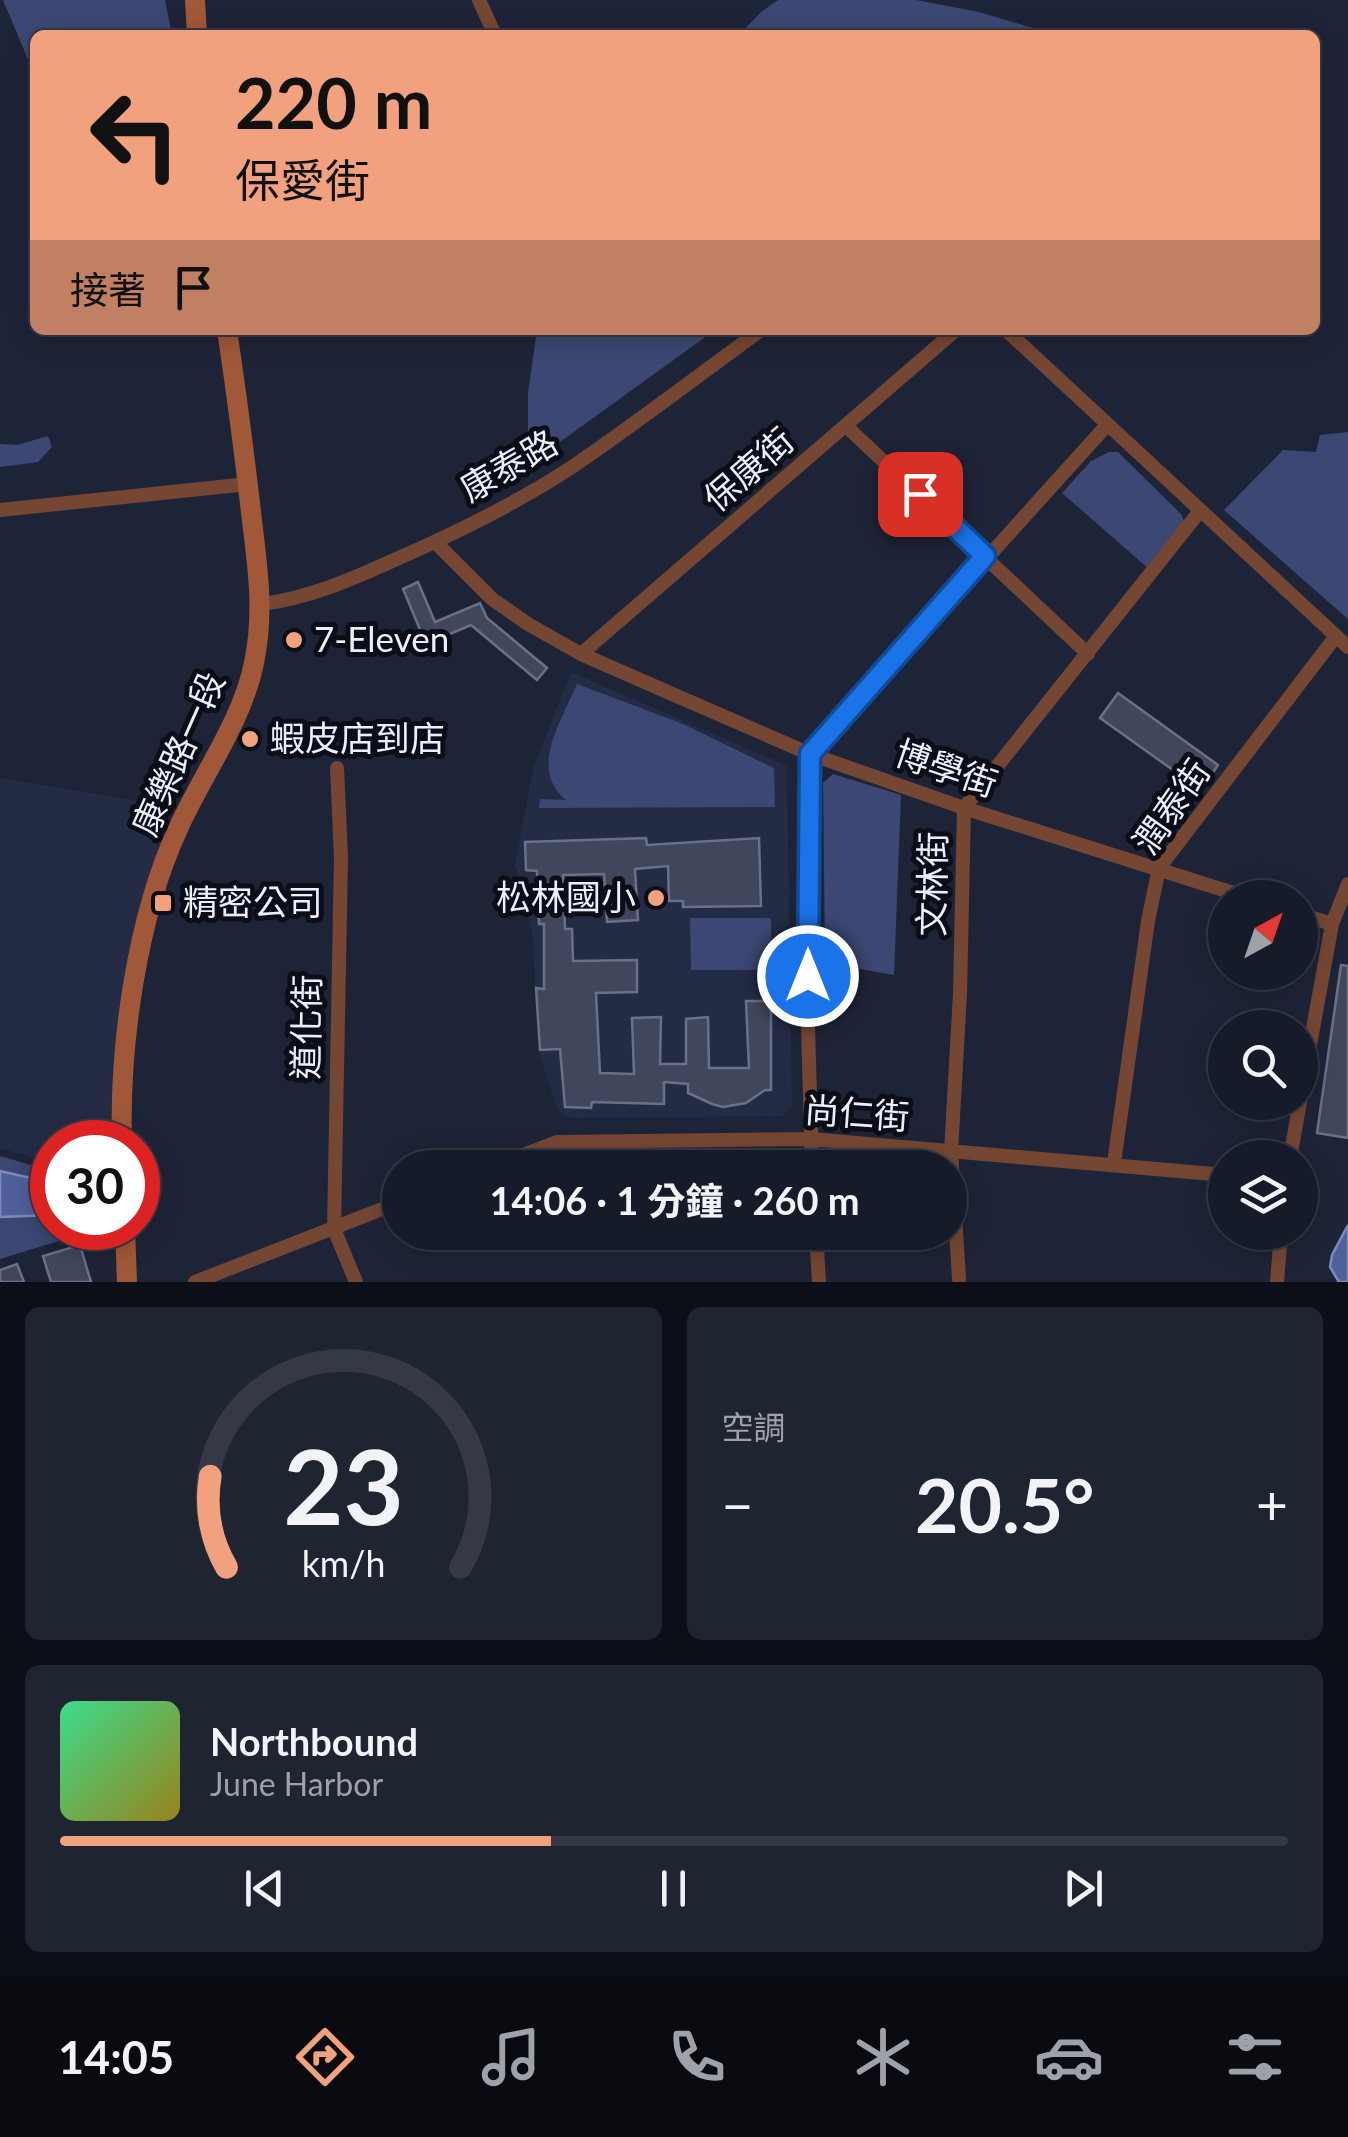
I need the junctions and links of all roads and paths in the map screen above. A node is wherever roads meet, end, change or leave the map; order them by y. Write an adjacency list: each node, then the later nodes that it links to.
1 (196, 0): 3 (street)
2 (479, 0): 4 (street)
3 (197, 30)
4 (493, 30)
5 (228, 335): 11 (street, 康樂路一段)
6 (754, 335): 14 (street, 康泰路)
7 (950, 335): 10 (street, 保康街)
8 (1011, 335): 9 (street)
9 (1107, 425): 13 (street); 15 (street)
10 (846, 426): 15 (street); 19 (street, 保康街)
11 (248, 484): 12 (street); 16 (street, 康樂路一段)
12 (0, 510)
13 (1200, 511): 17 (street); 20 (street, 文林街)
14 (436, 542): 16 (street, 康泰路); 19 (street, 博學街)
15 (985, 556): 20 (street); 21 (street)
16 (262, 604): 30 (street, 康樂路一段)
17 (1336, 636): 18 (street); 24 (street, 潤泰街)
18 (1348, 646)
19 (581, 654): 21 (street, 博學街)
20 (1088, 654): 23 (street, 文林街)
21 (810, 754): 23 (street, 博學街); 31 (street)
22 (337, 768): 40 (street, 道化街)
23 (964, 808): 24 (street, 博學街); 35 (street, 文林街)
24 (1159, 868): 25 (street, 博學街); 37 (street, 潤泰街)
25 (1208, 884)
26 (1348, 884): 28 (street)
27 (1318, 920): 28 (street)
28 (1332, 924): 29 (street)
29 (1317, 1010)
30 (121, 1120)
31 (810, 1139): 32 (street, 尚仁街); 33 (street); 34 (street, 尚仁街)
32 (536, 1150)
33 (811, 1150)
34 (929, 1150)
35 (951, 1150)
36 (967, 1153): 37 (street, 尚仁街)
37 (1114, 1162): 38 (street, 尚仁街)
38 (1208, 1172)
39 (382, 1209): 40 (street)
40 (334, 1229): 47 (street); 48 (street, 道化街)
41 (126, 1250): 46 (street)
42 (817, 1250): 49 (street)
43 (958, 1250): 45 (street, 文林街)
44 (1280, 1250): 50 (street)
45 (960, 1279)
46 (128, 1282)
47 (195, 1282)
48 (356, 1282)
49 (818, 1282)
50 (1277, 1282)

